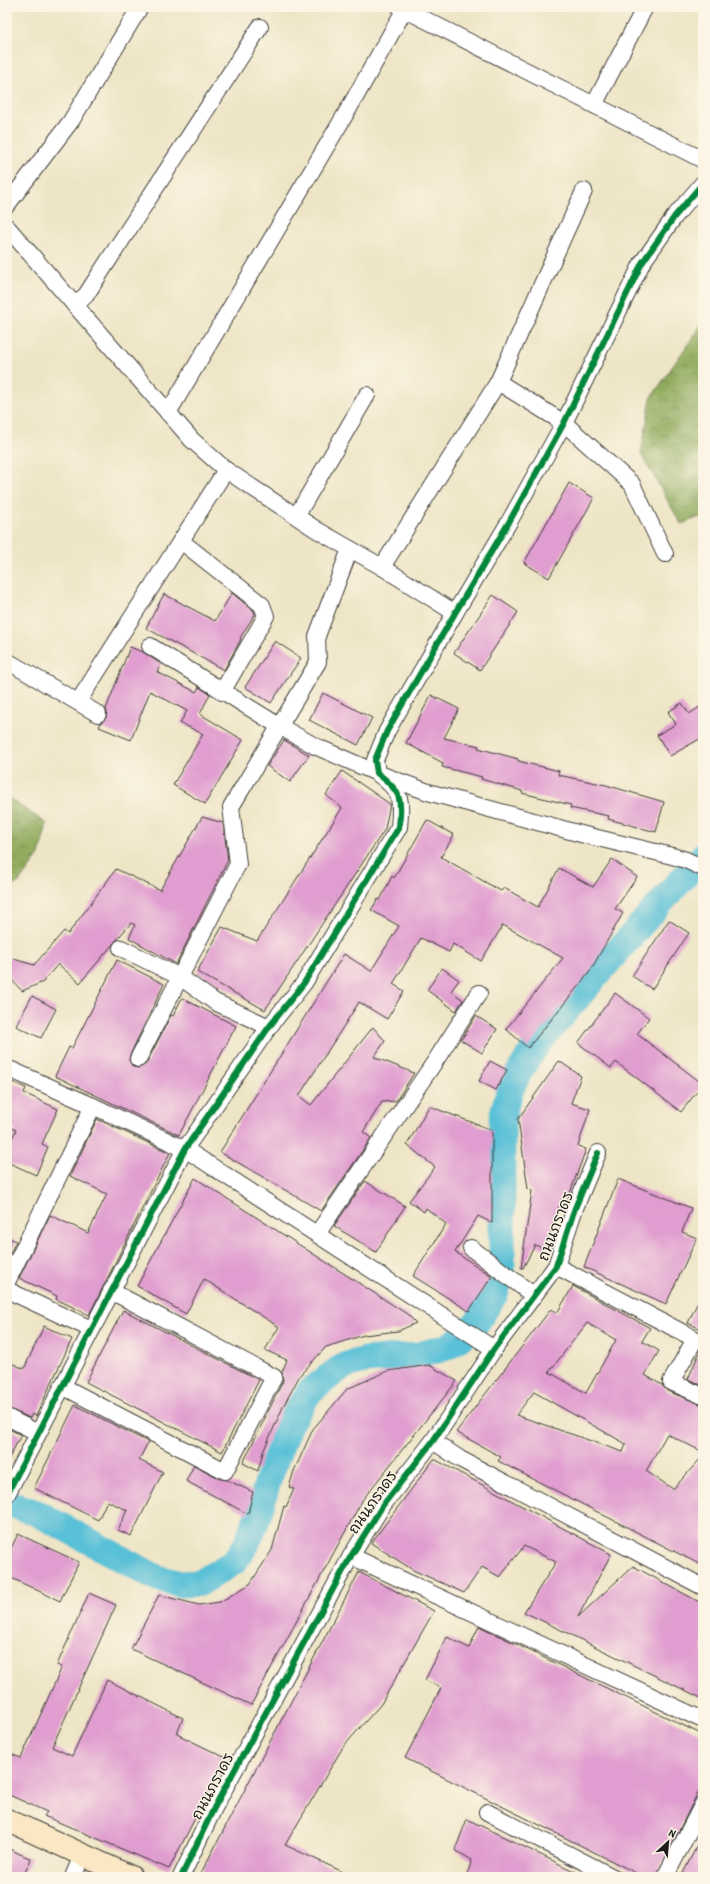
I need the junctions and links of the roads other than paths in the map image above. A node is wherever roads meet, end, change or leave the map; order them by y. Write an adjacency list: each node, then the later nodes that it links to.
1 (140, 7): 9 (street)
2 (645, 7): 5 (street)
3 (403, 8): 5 (street); 14 (street)
4 (260, 27): 11 (street)
5 (594, 105): 6 (street)
6 (703, 160)
7 (703, 183): 15 (street)
8 (584, 191): 12 (street)
9 (7, 205)
10 (7, 227): 11 (street)
11 (75, 306): 14 (street)
12 (498, 382): 15 (street); 21 (street)
13 (367, 395): 17 (street)
14 (168, 413): 16 (street)
15 (564, 423): 20 (street); 22 (street)
16 (226, 470): 17 (street); 18 (street)
17 (297, 515): 19 (street)
18 (181, 540): 25 (street); 26 (street)
19 (350, 549): 21 (street); 28 (street)
20 (665, 554)
21 (382, 567): 22 (street)
22 (455, 613): 29 (street)
23 (150, 646): 25 (street)
24 (7, 661): 26 (street)
25 (222, 692): 28 (street)
26 (78, 702): 27 (street)
27 (98, 714)
28 (279, 726): 29 (street); 32 (street)
29 (377, 772): 30 (street); 34 (street)
30 (703, 868)
31 (121, 948): 32 (street)
32 (180, 977): 34 (street); 35 (street)
33 (479, 993): 40 (street)
34 (269, 1026): 38 (street)
35 (138, 1058)
36 (7, 1068): 37 (street)
37 (93, 1106): 38 (street); 43 (street)
38 (185, 1149): 40 (street); 45 (street)
39 (598, 1153): 42 (street, ถนนภราดร)
40 (317, 1234): 48 (street)
41 (471, 1248): 46 (street)
42 (556, 1266): 46 (street, ถนนภราดร); 50 (street)
43 (7, 1282)
44 (7, 1290): 47 (street)
45 (111, 1291): 47 (street); 49 (street)
46 (533, 1295): 48 (street, ถนนภราดร)
47 (91, 1329): 49 (street)
48 (494, 1349): 53 (street, ถนนภราดร)
49 (62, 1386): 52 (street)
50 (703, 1396)
51 (7, 1417): 52 (street)
52 (38, 1433): 54 (street)
53 (433, 1441): 55 (street, ถนนภราดร); 56 (street)
54 (11, 1487)
55 (351, 1556): 57 (street); 64 (street, ถนนภราดร)
56 (703, 1587)
57 (703, 1720)
58 (703, 1804): 66 (street)
59 (487, 1812): 65 (street)
60 (7, 1820): 61 (street)
61 (82, 1855): 62 (street); 63 (street)
62 (73, 1877)
63 (131, 1877)
64 (181, 1877)
65 (613, 1877)
66 (665, 1877)

